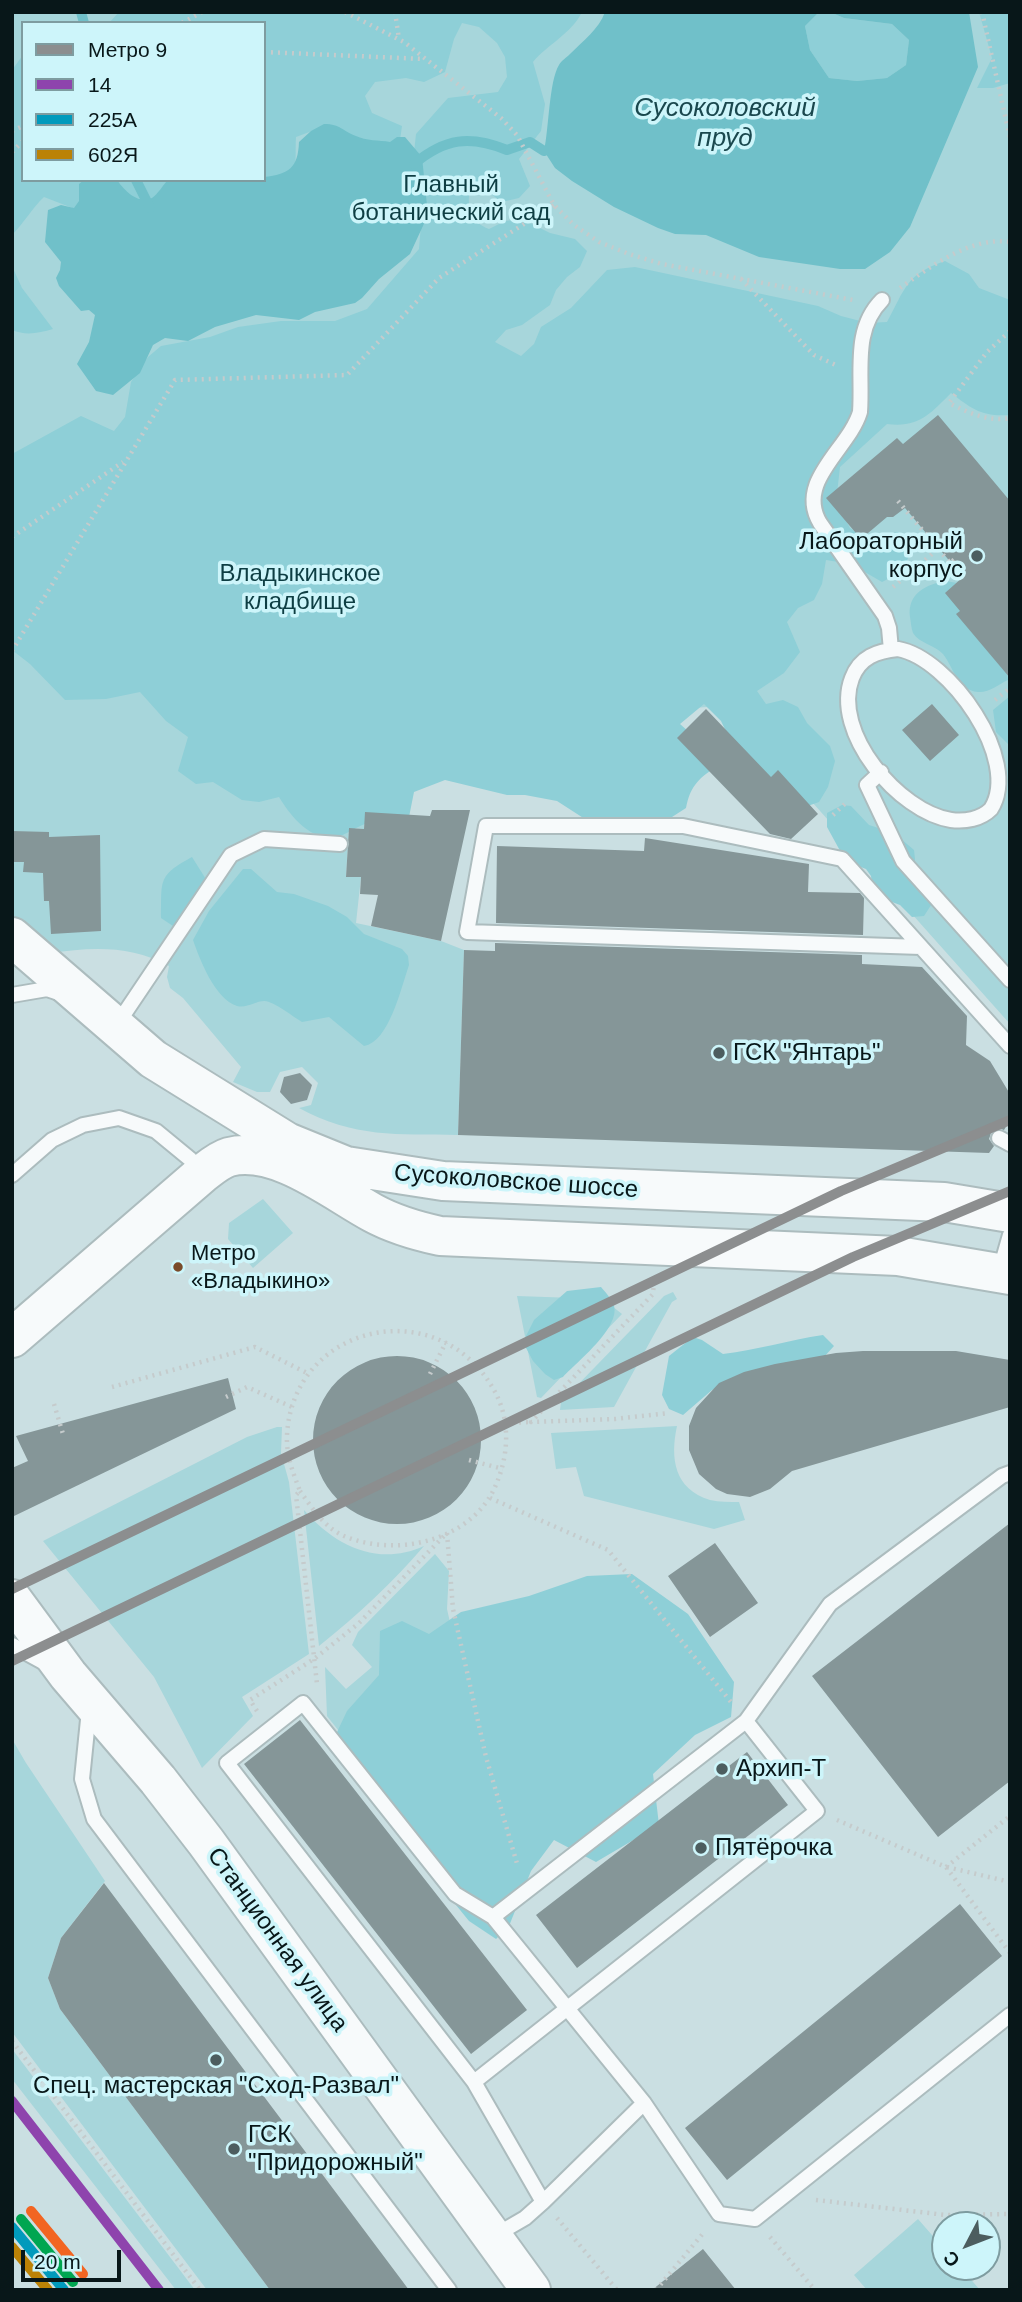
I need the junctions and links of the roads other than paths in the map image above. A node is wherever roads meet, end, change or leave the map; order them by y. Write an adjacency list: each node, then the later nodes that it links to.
1 (883, 300): 2 (lane)
2 (891, 650): 3 (lane); 3 (lane)
3 (881, 772): 7 (lane)
4 (340, 844): 9 (lane)
5 (12, 937): 9 (street, Сусоколовское шоссе)
6 (921, 947): 6 (lane); 10 (lane)
7 (1010, 981)
8 (12, 995): 9 (lane)
9 (115, 1028): 11 (street, Сусоколовское шоссе)
10 (1010, 1046)
11 (197, 1088): 12 (street); 14 (street, Сусоколовское шоссе)
12 (202, 1174): 13 (lane); 17 (street, Сусоколовское шоссе); 19 (street, Сусоколовское шоссе)
13 (12, 1175)
14 (443, 1181): 15 (street, Сусоколовское шоссе); 17 (street)
15 (1010, 1213)
16 (1010, 1235): 18 (lane)
17 (440, 1236): 18 (street, Сусоколовское шоссе)
18 (1004, 1273)
19 (12, 1338)
20 (1010, 1473): 24 (lane)
21 (12, 1599): 23 (street, Станционная улица)
22 (12, 1645): 23 (lane)
23 (79, 1689): 31 (street, Станционная улица); 32 (lane)
24 (746, 1721): 25 (lane); 26 (lane)
25 (493, 1917): 26 (lane); 28 (lane)
26 (566, 2008): 28 (lane); 29 (lane)
27 (1010, 2015): 29 (lane)
28 (474, 2082): 30 (lane)
29 (644, 2103): 30 (lane)
30 (543, 2202): 31 (lane)
31 (492, 2237): 33 (street, Станционная улица)
32 (449, 2290)
33 (531, 2290)

